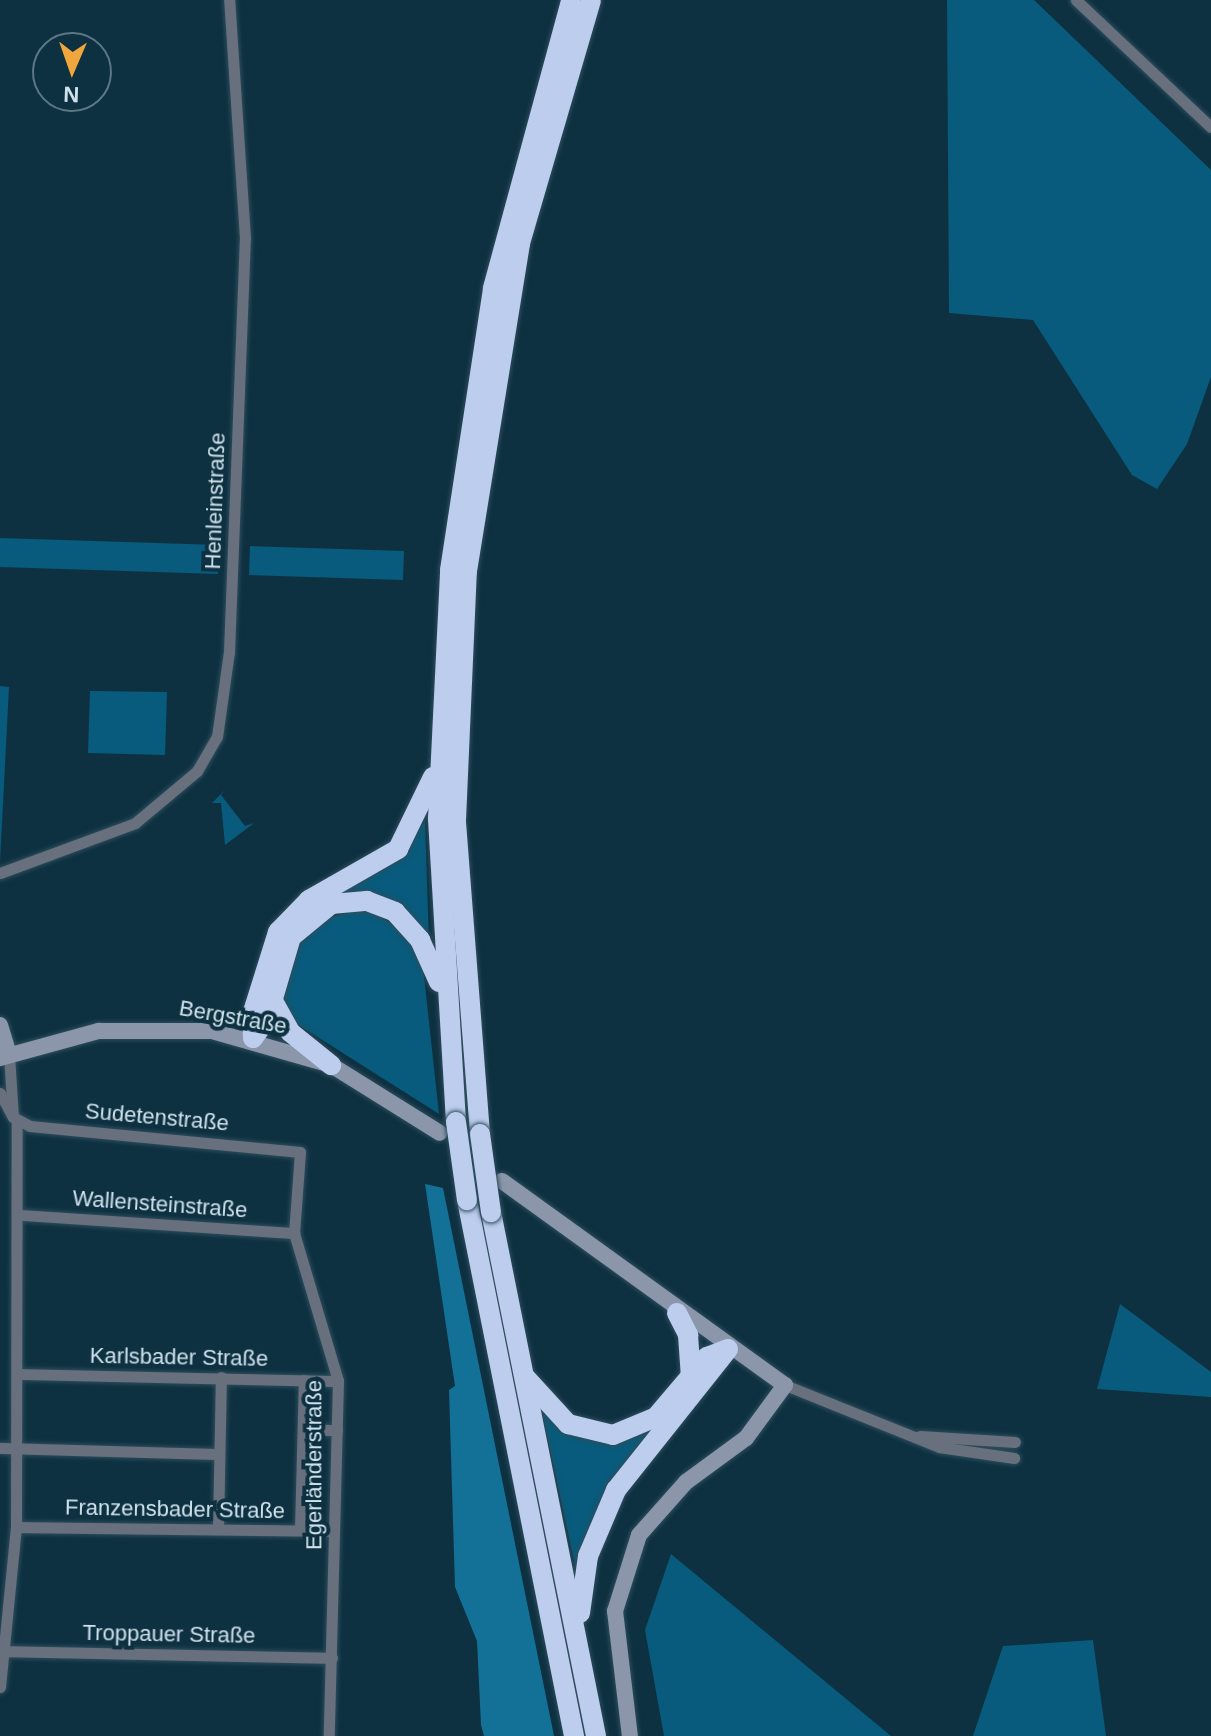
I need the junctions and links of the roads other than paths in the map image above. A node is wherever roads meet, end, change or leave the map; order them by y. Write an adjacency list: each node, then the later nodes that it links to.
1 (229, 0): 7 (street, Henleinstraße)
2 (571, 0): 6 (highway)
3 (591, 0): 24 (highway, bridge)
4 (1076, 0): 5 (street)
5 (1211, 127)
6 (438, 762): 8 (highway); 11 (highway)
7 (0, 873)
8 (443, 992): 9 (highway); 16 (highway)
9 (272, 999): 11 (highway); 13 (highway)
10 (0, 1025): 12 (street)
11 (253, 1038): 12 (street, Bergstraße); 13 (street, Bergstraße)
12 (5, 1056): 15 (street)
13 (331, 1065): 16 (street, Bergstraße)
14 (0, 1093): 15 (street)
15 (15, 1119): 17 (street, Sudetenstraße); 19 (street)
16 (448, 1128): 47 (highway, bridge)
17 (300, 1152): 20 (street, Egerländerstraße)
18 (502, 1181): 21 (street)
19 (22, 1215): 20 (street, Wallensteinstraße); 23 (street)
20 (294, 1233): 28 (street, Egerländerstraße)
21 (677, 1313): 22 (street); 26 (highway)
22 (728, 1349): 26 (highway); 29 (street); 42 (highway)
23 (20, 1374): 25 (street, Karlsbader Straße); 35 (street)
24 (522, 1375): 26 (highway); 42 (highway)
25 (221, 1377): 27 (street, Karlsbader Straße); 36 (street)
26 (691, 1378)
27 (304, 1380): 28 (street, Karlsbader Straße); 30 (street)
28 (338, 1381): 31 (street, Egerländerstraße)
29 (785, 1385): 32 (street); 49 (street)
30 (303, 1429): 31 (street); 40 (street)
31 (337, 1430): 41 (street, Egerländerstraße)
32 (912, 1435): 33 (street); 37 (street)
33 (1015, 1442)
34 (0, 1448): 35 (street)
35 (18, 1449): 36 (street); 38 (street)
36 (219, 1454): 39 (street)
37 (1014, 1458)
38 (16, 1527): 39 (street, Franzensbader Straße); 43 (street)
39 (218, 1529): 40 (street, Franzensbader Straße)
40 (300, 1530): 41 (street, Franzensbader Straße)
41 (334, 1531): 44 (street, Egerländerstraße)
42 (577, 1629): 48 (highway)
43 (4, 1651): 44 (street, Troppauer Straße); 45 (street)
44 (332, 1658): 46 (street, Egerländerstraße)
45 (0, 1687)
46 (329, 1736)
47 (574, 1736)
48 (596, 1736)
49 (630, 1736)

